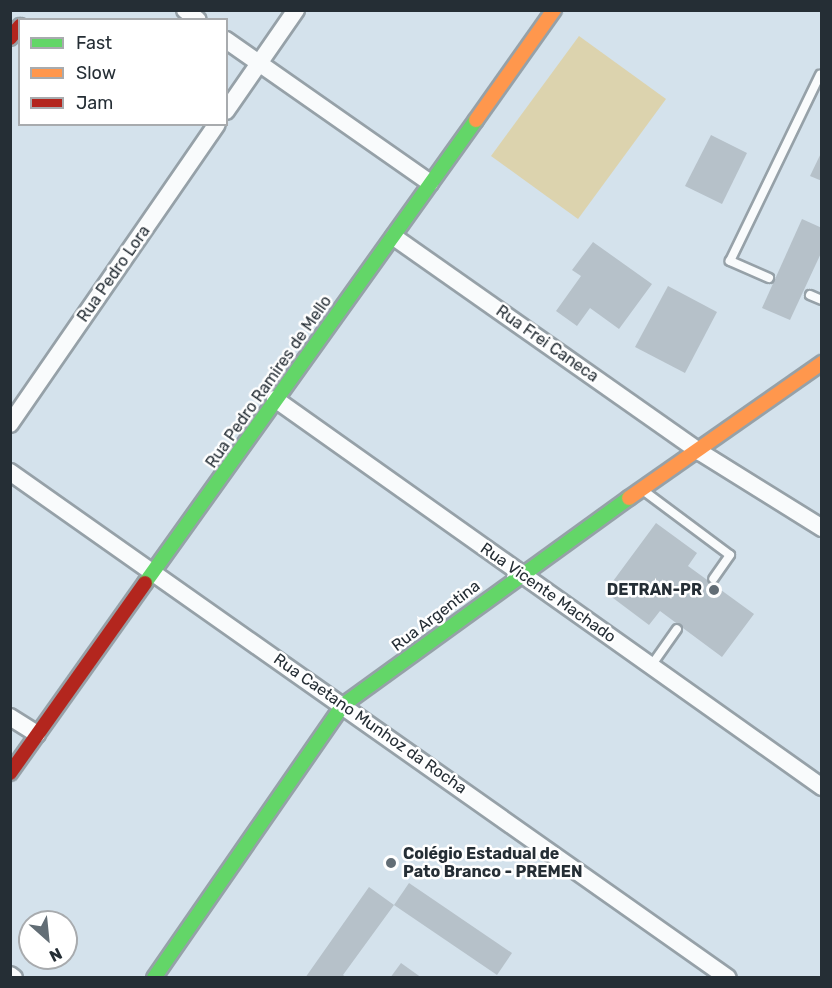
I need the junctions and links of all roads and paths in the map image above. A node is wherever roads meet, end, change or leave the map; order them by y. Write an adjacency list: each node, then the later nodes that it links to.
1 (296, 10): 4 (street)
2 (554, 10): 8 (street, Rua Pedro Ramires de Mello)
3 (228, 41): 4 (street)
4 (260, 63): 6 (street); 8 (street)
5 (820, 75): 10 (lane)
6 (228, 108)
7 (216, 126): 15 (street, Rua Pedro Lora)
8 (430, 183): 9 (street, Rua Pedro Ramires de Mello)
9 (394, 237): 14 (street, Rua Pedro Ramires de Mello); 16 (street, Rua Frei Caneca)
10 (769, 278)
11 (810, 295): 12 (lane)
12 (822, 300)
13 (822, 363): 16 (street, Rua Argentina)
14 (275, 399): 20 (street, Rua Vicente Machado); 21 (street, Rua Pedro Ramires de Mello)
15 (10, 424)
16 (700, 452): 18 (street, Rua Argentina); 19 (street, Rua Frei Caneca)
17 (10, 472): 21 (street, Rua Caetano Munhoz da Rocha)
18 (643, 490): 20 (street, Rua Argentina); 22 (lane)
19 (822, 528)
20 (520, 573): 24 (street, Rua Vicente Machado); 25 (street, Rua Argentina)
21 (154, 574): 25 (street, Rua Caetano Munhoz da Rocha); 27 (street, Rua Pedro Ramires de Mello)
22 (713, 579)
23 (677, 629): 24 (lane)
24 (651, 666): 29 (street, Rua Vicente Machado)
25 (344, 705): 30 (street, Rua Argentina); 31 (street, Rua Caetano Munhoz da Rocha)
26 (10, 717): 27 (street)
27 (37, 734): 28 (street, Rua Pedro Ramires de Mello)
28 (10, 773)
29 (822, 787)
30 (154, 978)
31 (728, 978)

